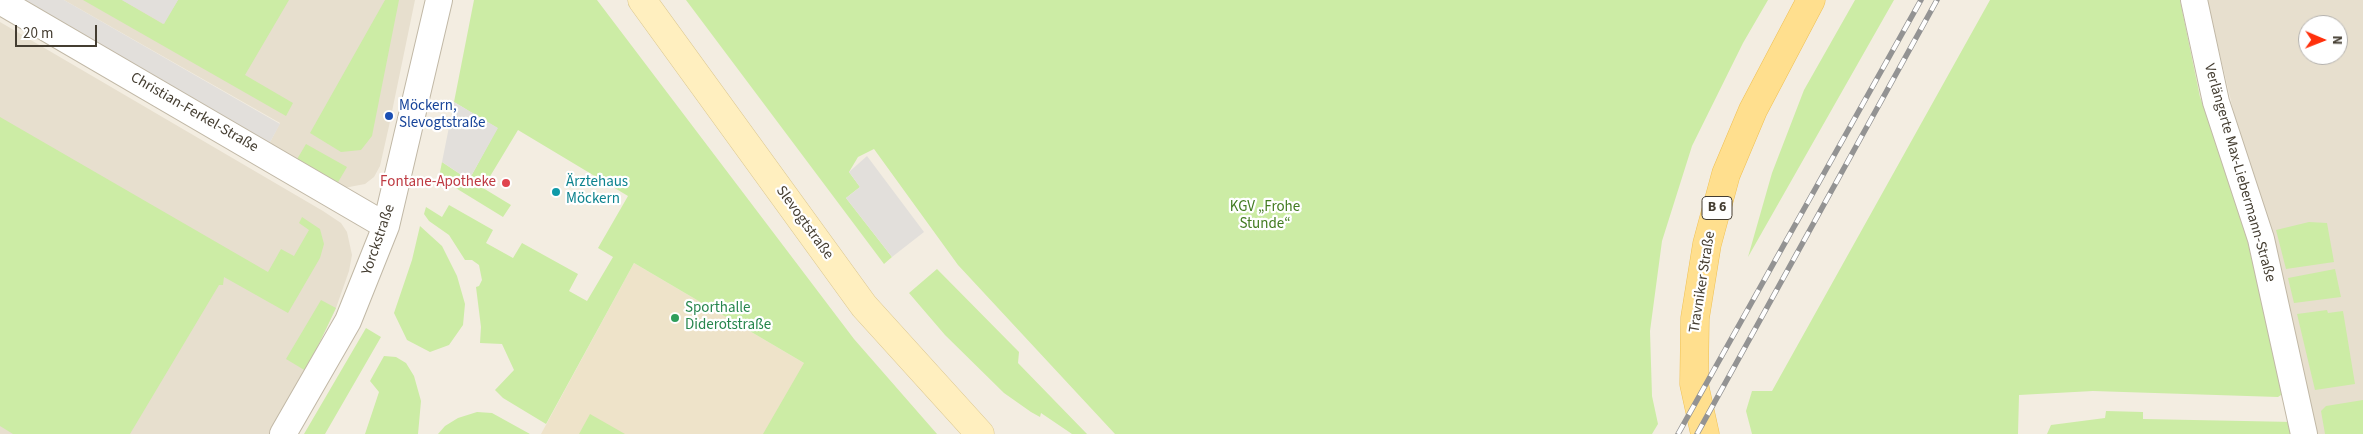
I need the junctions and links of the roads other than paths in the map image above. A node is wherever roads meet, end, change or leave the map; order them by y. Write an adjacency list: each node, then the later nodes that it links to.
1 (438, 0): 6 (street, Yorckstraße)
2 (642, 0): 8 (main road, Slevogtstraße)
3 (1811, 0): 9 (main road, Travniker Straße / B 6)
4 (2194, 0): 10 (street, Verlängerte Max-Liebermann-Straße)
5 (0, 1): 6 (street, Christian-Ferkel-Straße)
6 (386, 226): 7 (street, Yorckstraße)
7 (283, 434)
8 (980, 434)
9 (1705, 434)
10 (2304, 434)

